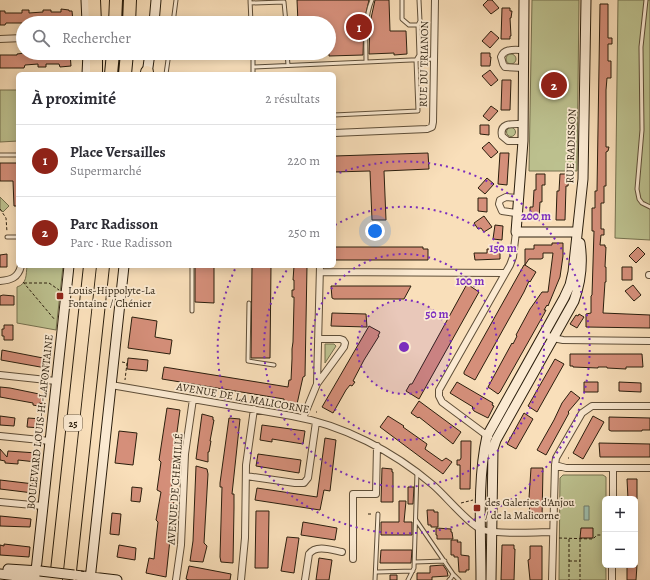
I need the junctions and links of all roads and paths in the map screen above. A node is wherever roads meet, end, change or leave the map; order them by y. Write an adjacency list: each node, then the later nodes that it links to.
1 (86, 0): 16 (street)
2 (94, 0): 17 (highway)
3 (116, 0): 18 (highway)
4 (130, 0): 19 (highway)
5 (156, 0): 20 (street)
6 (176, 0): 21 (lane)
7 (372, 0): 38 (lane)
8 (397, 0): 9 (lane)
9 (402, 0): 24 (lane)
10 (419, 0): 24 (lane)
11 (435, 0): 28 (street, RUE DU TRIANON)
12 (524, 0): 27 (street)
13 (586, 0): 60 (street, RUE RADISSON)
14 (646, 0): 56 (lane)
15 (250, 1): 22 (lane); 23 (lane)
16 (87, 16)
17 (95, 16)
18 (115, 16)
19 (130, 16)
20 (155, 16)
21 (174, 16)
22 (251, 16)
23 (285, 16)
24 (418, 25): 37 (lane)
25 (16, 38): 26 (street)
26 (0, 39)
27 (523, 50): 41 (street); 41 (street)
28 (434, 59): 37 (lane); 51 (street, RUE DU TRIANON)
29 (88, 60): 42 (street)
30 (96, 60): 43 (highway)
31 (112, 60): 44 (highway)
32 (126, 60): 45 (highway)
33 (149, 60): 46 (street)
34 (168, 60): 47 (lane)
35 (253, 60): 40 (lane)
36 (288, 60): 39 (lane)
37 (416, 60): 38 (lane); 49 (lane)
38 (366, 62): 39 (lane)
39 (288, 65): 40 (lane)
40 (253, 67): 48 (lane)
41 (523, 68): 50 (street)
42 (87, 72)
43 (96, 72)
44 (111, 72)
45 (125, 72)
46 (147, 72)
47 (166, 72)
48 (254, 72)
49 (336, 115)
50 (523, 124): 52 (street); 52 (street)
51 (336, 134)
52 (523, 141): 55 (street)
53 (16, 154): 54 (lane)
54 (0, 155)
55 (518, 198): 58 (street); 58 (street)
56 (650, 207)
57 (0, 209): 61 (path)
58 (516, 213): 59 (street)
59 (516, 232): 60 (street); 70 (street)
60 (577, 232): 76 (street, RUE RADISSON)
61 (7, 235): 62 (lane)
62 (16, 236)
63 (19, 268): 71 (street)
64 (69, 268): 82 (street, BOULEVARD LOUIS-H.-LAFONTAINE)
65 (90, 268): 130 (highway, 25)
66 (103, 268): 131 (highway, 25)
67 (124, 268): 85 (street)
68 (192, 268): 74 (lane)
69 (320, 269): 70 (street); 77 (street)
70 (505, 273): 92 (street)
71 (0, 281)
72 (61, 292): 75 (path)
73 (249, 303): 80 (lane)
74 (192, 312)
75 (57, 323)
76 (549, 336): 78 (street); 92 (street); 93 (street)
77 (318, 339): 84 (street); 84 (street)
78 (650, 341)
79 (119, 362): 83 (path)
80 (274, 365)
81 (0, 375): 82 (street)
82 (56, 381): 94 (street, BOULEVARD LOUIS-H.-LAFONTAINE)
83 (125, 382)
84 (317, 384): 89 (street)
85 (111, 385): 86 (street, AVENUE DE LA MALICORNE); 128 (street)
86 (193, 399): 88 (street, AVENUE DE LA MALICORNE); 133 (street, AVENUE DE CHEMILLÉ)
87 (650, 406): 96 (street)
88 (254, 409): 89 (street, AVENUE DE LA MALICORNE); 100 (street)
89 (303, 418): 90 (street, AVENUE DE LA MALICORNE)
90 (316, 422): 95 (street, AVENUE DE LA MALICORNE); 100 (street)
91 (0, 436): 94 (street)
92 (487, 436): 93 (street); 108 (street)
93 (496, 440): 109 (street)
94 (50, 441): 105 (street, BOULEVARD LOUIS-H.-LAFONTAINE)
95 (377, 446): 99 (street, AVENUE DE LA MALICORNE); 116 (street)
96 (555, 465): 97 (street); 110 (street)
97 (613, 468): 98 (street); 101 (street)
98 (650, 468)
99 (417, 472): 107 (lane); 108 (street, AVENUE DE LA MALICORNE)
100 (246, 476): 134 (street)
101 (613, 496)
102 (474, 499): 104 (path)
103 (0, 502): 105 (street)
104 (461, 503)
105 (43, 506): 127 (street, BOULEVARD LOUIS-H.-LAFONTAINE)
106 (378, 514): 124 (lane)
107 (416, 520): 117 (lane); 120 (lane)
108 (482, 529): 109 (street, AVENUE DE LA MALICORNE); 140 (street)
109 (492, 532): 110 (street, AVENUE DE LA MALICORNE); 141 (street)
110 (553, 532): 142 (street)
111 (602, 535): 114 (path)
112 (559, 538): 113 (path)
113 (569, 538): 114 (path); 118 (path)
114 (580, 539): 119 (path)
115 (342, 552): 135 (street)
116 (353, 559)
117 (444, 561): 120 (lane); 126 (lane)
118 (569, 561): 119 (path); 143 (path)
119 (580, 561): 144 (path)
120 (415, 562): 123 (lane)
121 (0, 568): 127 (street)
122 (612, 568): 145 (street)
123 (413, 571): 124 (lane); 137 (lane)
124 (377, 572): 136 (lane)
125 (0, 574): 127 (street)
126 (453, 574): 138 (lane); 139 (lane)
127 (37, 576): 128 (street, bridge); 129 (street)
128 (89, 578): 132 (street)
129 (52, 580)
130 (56, 580)
131 (69, 580)
132 (117, 580)
133 (176, 580)
134 (241, 580)
135 (305, 580)
136 (375, 580)
137 (408, 580)
138 (449, 580)
139 (459, 580)
140 (481, 580)
141 (491, 580)
142 (552, 580)
143 (569, 580)
144 (580, 580)
145 (612, 580)

